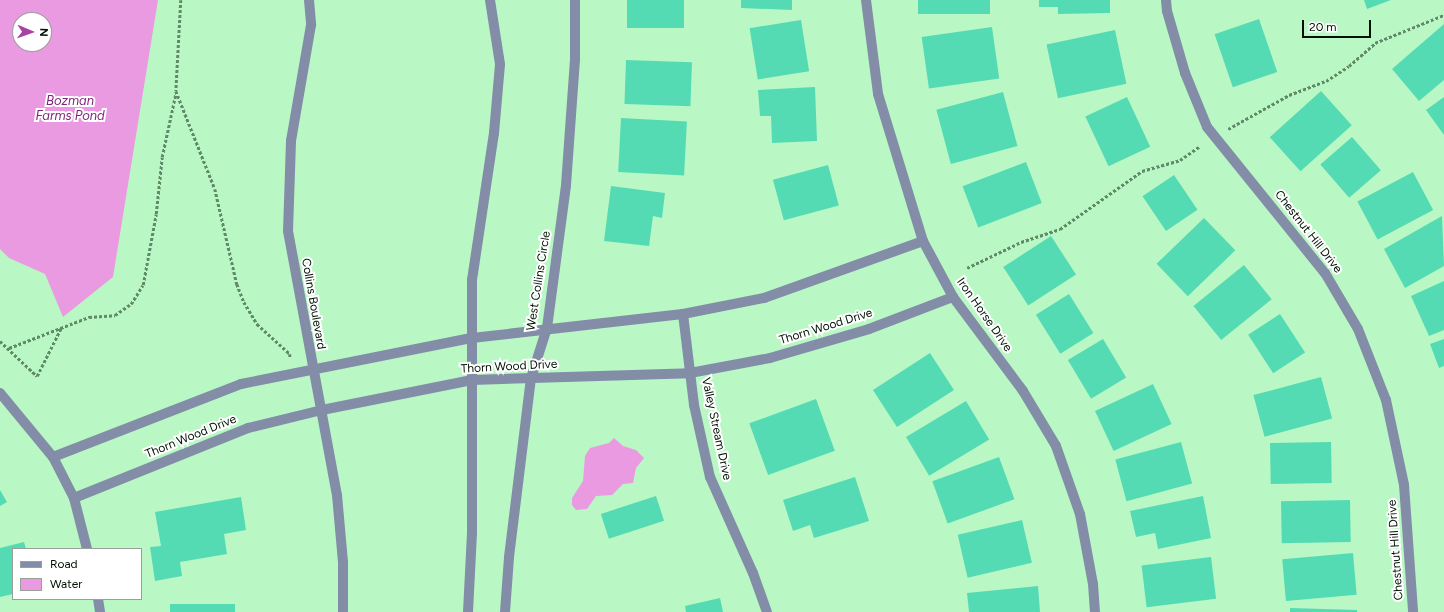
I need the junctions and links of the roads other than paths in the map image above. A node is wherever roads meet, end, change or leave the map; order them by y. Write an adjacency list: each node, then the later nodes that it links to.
1 (309, 0): 11 (street, Collins Boulevard)
2 (490, 0): 10 (street)
3 (575, 0): 9 (street, West Collins Circle)
4 (866, 0): 6 (street, Iron Horse Drive)
5 (1166, 0): 27 (street, Chestnut Hill Drive)
6 (923, 241): 7 (street, Iron Horse Drive); 8 (street)
7 (954, 298): 12 (street, Thorn Wood Drive); 26 (street, Iron Horse Drive)
8 (683, 314): 9 (street); 12 (street, Valley Stream Drive)
9 (547, 328): 10 (street); 13 (street, West Collins Circle)
10 (472, 338): 11 (street); 14 (street)
11 (312, 369): 16 (street, Collins Boulevard); 17 (street)
12 (690, 373): 13 (street, Thorn Wood Drive); 25 (street, Valley Stream Drive)
13 (532, 378): 14 (street, Thorn Wood Drive); 24 (street, West Collins Circle)
14 (472, 380): 16 (street, Thorn Wood Drive); 23 (street)
15 (0, 393): 17 (street)
16 (322, 410): 18 (street, Thorn Wood Drive); 22 (street, Collins Boulevard)
17 (53, 458): 18 (street)
18 (74, 498): 19 (street)
19 (87, 548)
20 (98, 600): 21 (street)
21 (100, 612)
22 (343, 612)
23 (468, 612)
24 (505, 612)
25 (767, 612)
26 (1095, 612)
27 (1413, 612)

